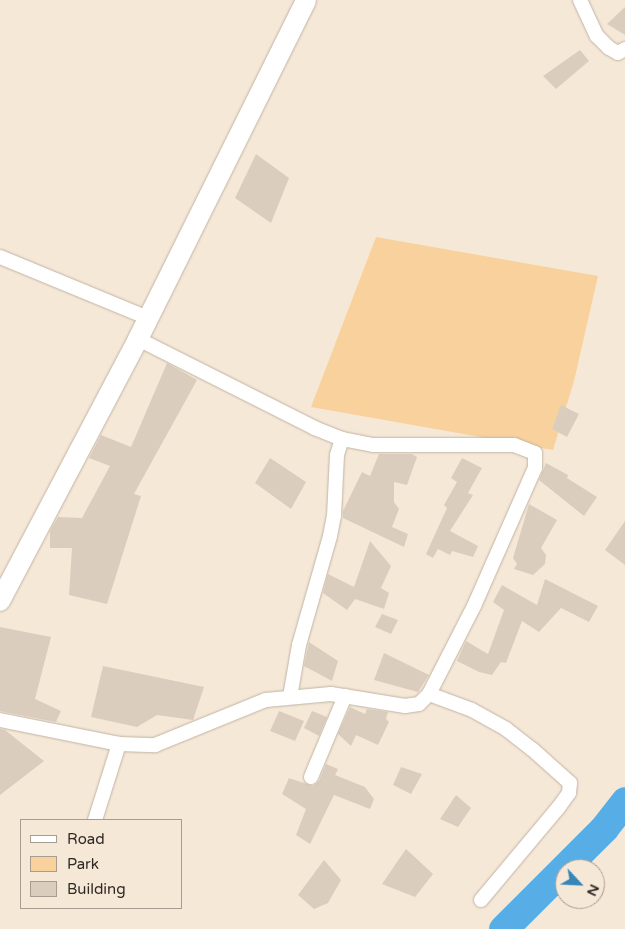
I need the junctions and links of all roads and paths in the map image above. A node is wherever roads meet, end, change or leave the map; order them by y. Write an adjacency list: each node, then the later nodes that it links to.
1 (306, 0): 5 (street)
2 (580, 0): 3 (street)
3 (625, 49)
4 (0, 257): 5 (street)
5 (148, 318): 6 (street)
6 (138, 339): 7 (street); 8 (street)
7 (342, 438): 9 (street); 11 (street)
8 (0, 601)
9 (429, 694): 10 (street); 16 (street)
10 (345, 696): 11 (street); 14 (street)
11 (290, 697): 13 (street)
12 (0, 720): 13 (street)
13 (119, 744): 15 (street)
14 (311, 777)
15 (95, 819)
16 (481, 900)

